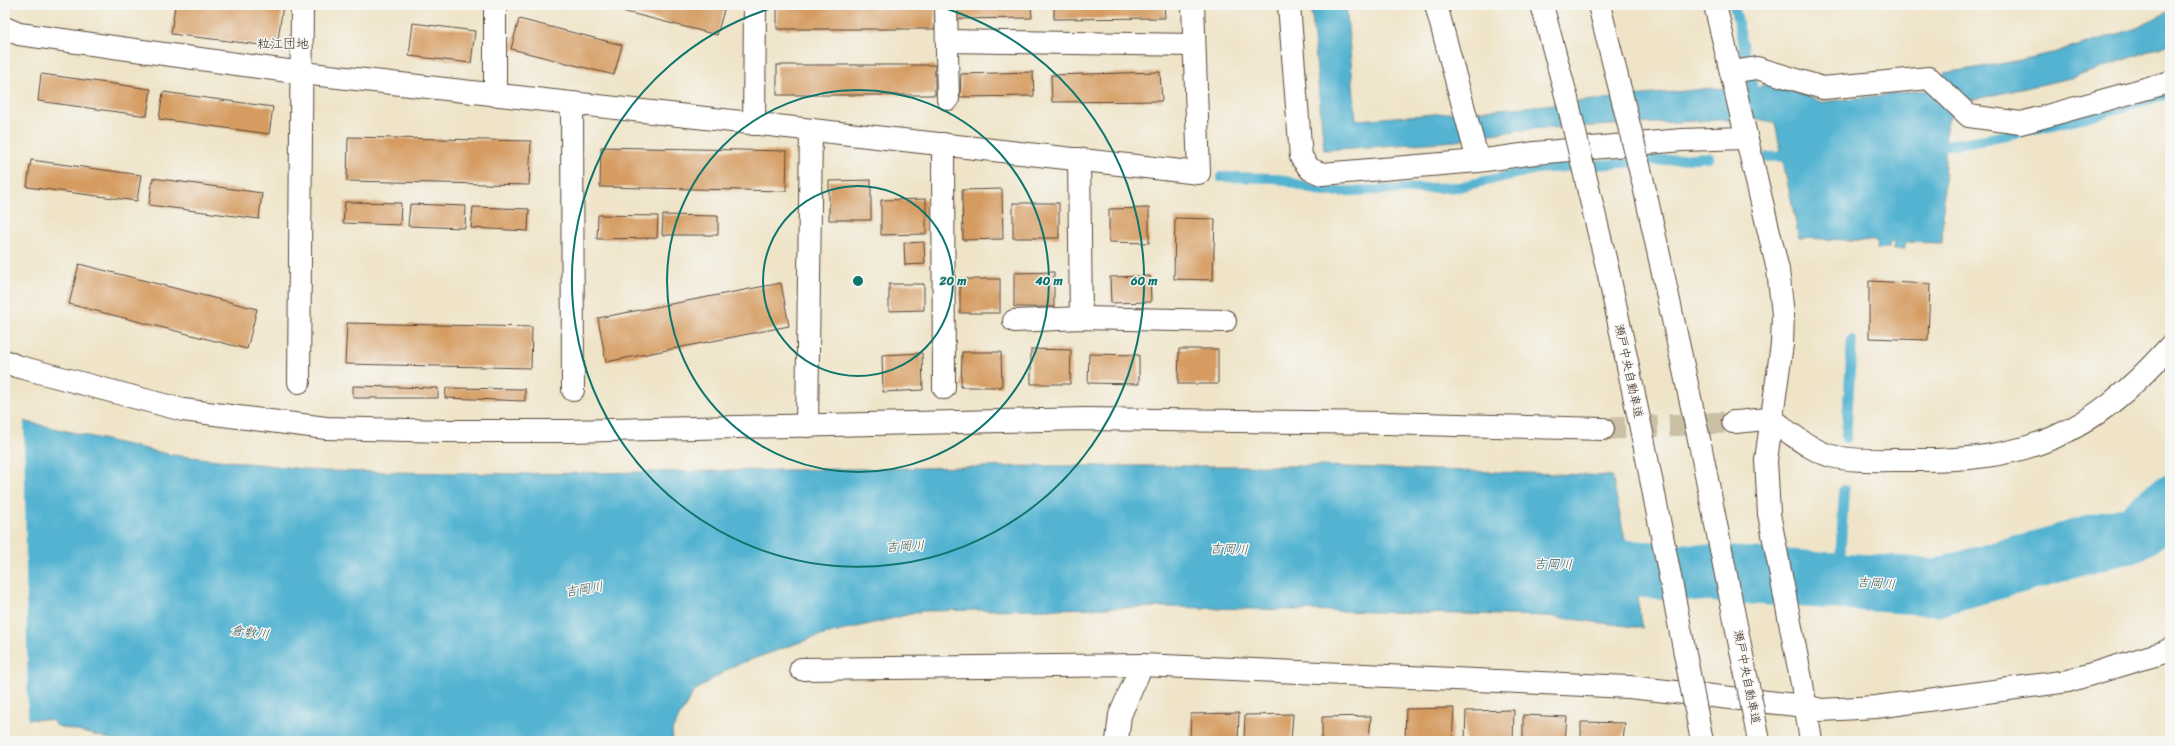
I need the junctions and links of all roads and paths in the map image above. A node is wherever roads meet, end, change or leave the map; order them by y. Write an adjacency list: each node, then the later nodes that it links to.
1 (302, 5): 14 (main road)
2 (495, 5): 17 (main road)
3 (755, 5): 20 (main road)
4 (946, 5): 12 (main road)
5 (1193, 5): 13 (main road)
6 (1289, 5): 24 (main road)
7 (1436, 5): 24 (main road)
8 (1542, 5): 43 (main road, 瀬戸中央自動車道, bridge)
9 (1599, 5): 44 (main road, 瀬戸中央自動車道, bridge)
10 (1715, 5): 15 (main road)
11 (5, 28): 14 (main road)
12 (946, 41): 13 (main road); 18 (main road)
13 (1194, 45): 25 (main road)
14 (302, 73): 17 (main road); 31 (main road)
15 (1741, 74): 16 (main road); 22 (main road)
16 (2170, 82)
17 (494, 95): 19 (main road)
18 (948, 100)
19 (572, 104): 20 (main road); 33 (main road)
20 (754, 124): 21 (main road)
21 (811, 130): 23 (main road); 36 (main road)
22 (1743, 131): 24 (main road); 34 (main road)
23 (943, 144): 25 (main road); 32 (main road)
24 (1476, 152)
25 (1079, 159): 26 (main road)
26 (1081, 318): 27 (main road); 28 (main road)
27 (1014, 321)
28 (1225, 321)
29 (2170, 346): 34 (main road)
30 (5, 360): 36 (main road)
31 (299, 382)
32 (944, 388)
33 (573, 390)
34 (1773, 420): 35 (main road); 41 (main road)
35 (1733, 422)
36 (807, 426): 37 (main road)
37 (1603, 429)
38 (2170, 649): 41 (main road)
39 (1142, 665): 40 (main road); 41 (main road); 42 (main road)
40 (800, 669)
41 (1805, 706): 45 (main road)
42 (1117, 741)
43 (1702, 741)
44 (1758, 741)
45 (1811, 741)

